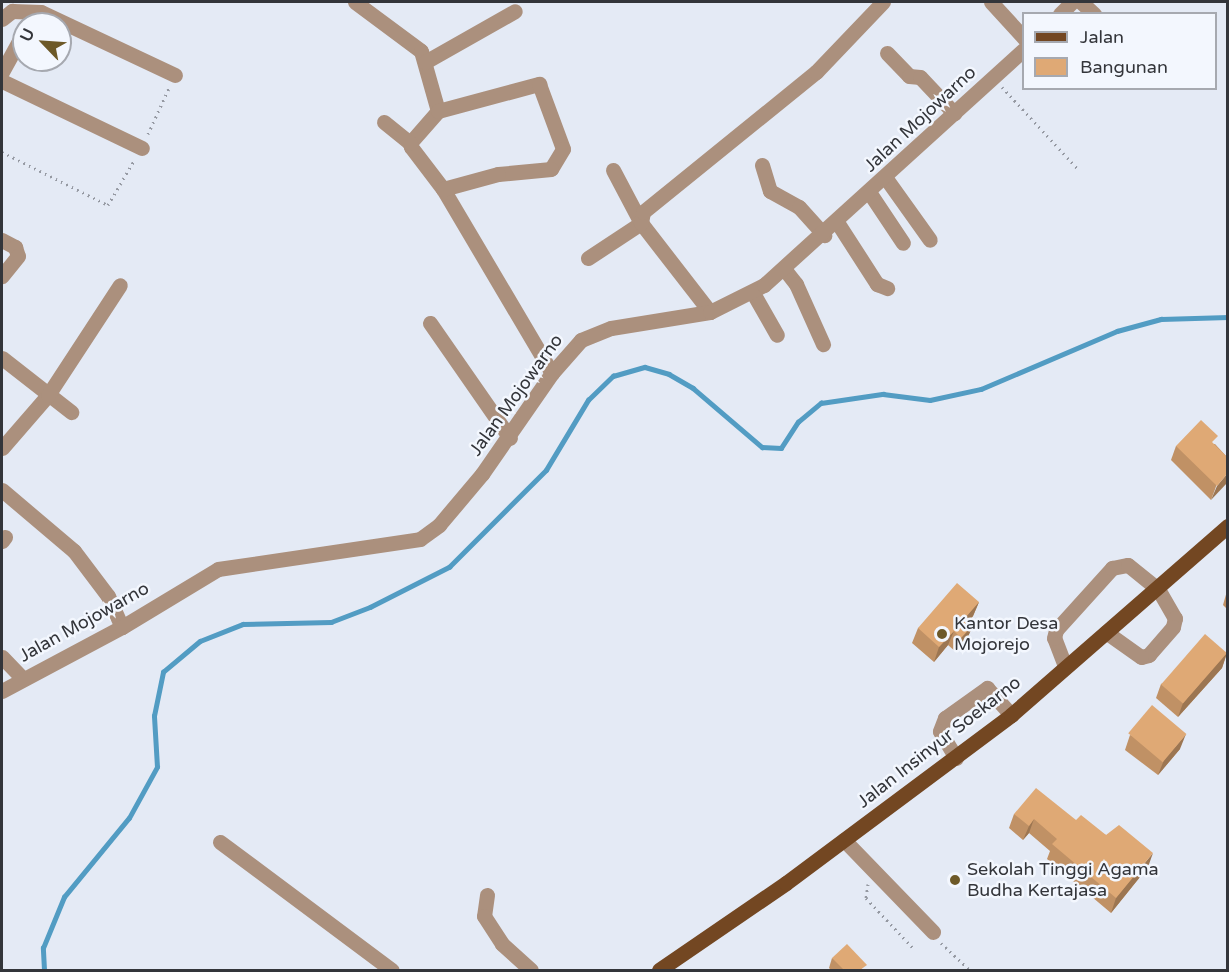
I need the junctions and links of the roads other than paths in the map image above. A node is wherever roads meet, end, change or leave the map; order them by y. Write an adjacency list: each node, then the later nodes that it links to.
1 (355, 2): 12 (street)
2 (883, 2): 27 (street)
3 (991, 2): 8 (street)
4 (37, 12): 6 (street)
5 (515, 12): 12 (street)
6 (2, 19)
7 (72, 28): 14 (street)
8 (1022, 37)
9 (1022, 50): 17 (street, Jalan Mojowarno)
10 (887, 53): 17 (street)
11 (12, 54): 13 (street)
12 (425, 62): 16 (street)
13 (2, 72)
14 (175, 75)
15 (2, 81): 20 (street)
16 (438, 111): 19 (street); 24 (street)
17 (954, 113): 23 (street, Jalan Mojowarno)
18 (384, 122): 19 (street)
19 (410, 143): 24 (street)
20 (142, 148)
21 (762, 165): 28 (street)
22 (613, 170): 27 (street)
23 (885, 177): 25 (street, Jalan Mojowarno); 30 (street)
24 (443, 189): 43 (street)
25 (869, 192): 26 (street, Jalan Mojowarno); 31 (street)
26 (837, 222): 28 (street, Jalan Mojowarno); 36 (street)
27 (641, 223): 32 (street); 38 (street)
28 (824, 235): 33 (street, Jalan Mojowarno)
29 (2, 240): 34 (street)
30 (930, 240)
31 (903, 243)
32 (588, 258)
33 (785, 270): 37 (street, Jalan Mojowarno); 41 (street)
34 (2, 276)
35 (120, 285): 44 (street)
36 (887, 288)
37 (753, 292): 38 (street, Jalan Mojowarno); 40 (street)
38 (710, 312): 43 (street, Jalan Mojowarno)
39 (430, 323): 46 (street)
40 (777, 335)
41 (824, 344)
42 (2, 358): 44 (street)
43 (552, 373): 46 (street, Jalan Mojowarno)
44 (48, 395): 45 (street); 47 (street)
45 (71, 412)
46 (510, 438): 51 (street, Jalan Mojowarno)
47 (2, 448)
48 (2, 490): 51 (street)
49 (1227, 526): 50 (main road, Jalan Insinyur Soekarno)
50 (1158, 589): 52 (main road, Jalan Insinyur Soekarno); 52 (street); 54 (street)
51 (122, 627): 55 (street, Jalan Mojowarno)
52 (1106, 632): 54 (main road, Jalan Insinyur Soekarno)
53 (2, 657): 55 (street)
54 (1065, 666): 57 (main road, Jalan Insinyur Soekarno)
55 (22, 678): 56 (street, Jalan Mojowarno)
56 (2, 691)
57 (1011, 715): 58 (main road, Jalan Insinyur Soekarno); 58 (street)
58 (956, 758): 59 (main road, Jalan Insinyur Soekarno)
59 (844, 840): 62 (street); 65 (main road, Jalan Insinyur Soekarno)
60 (220, 842): 63 (street)
61 (487, 895): 64 (street)
62 (933, 932)
63 (392, 970)
64 (531, 970)
65 (659, 970)

